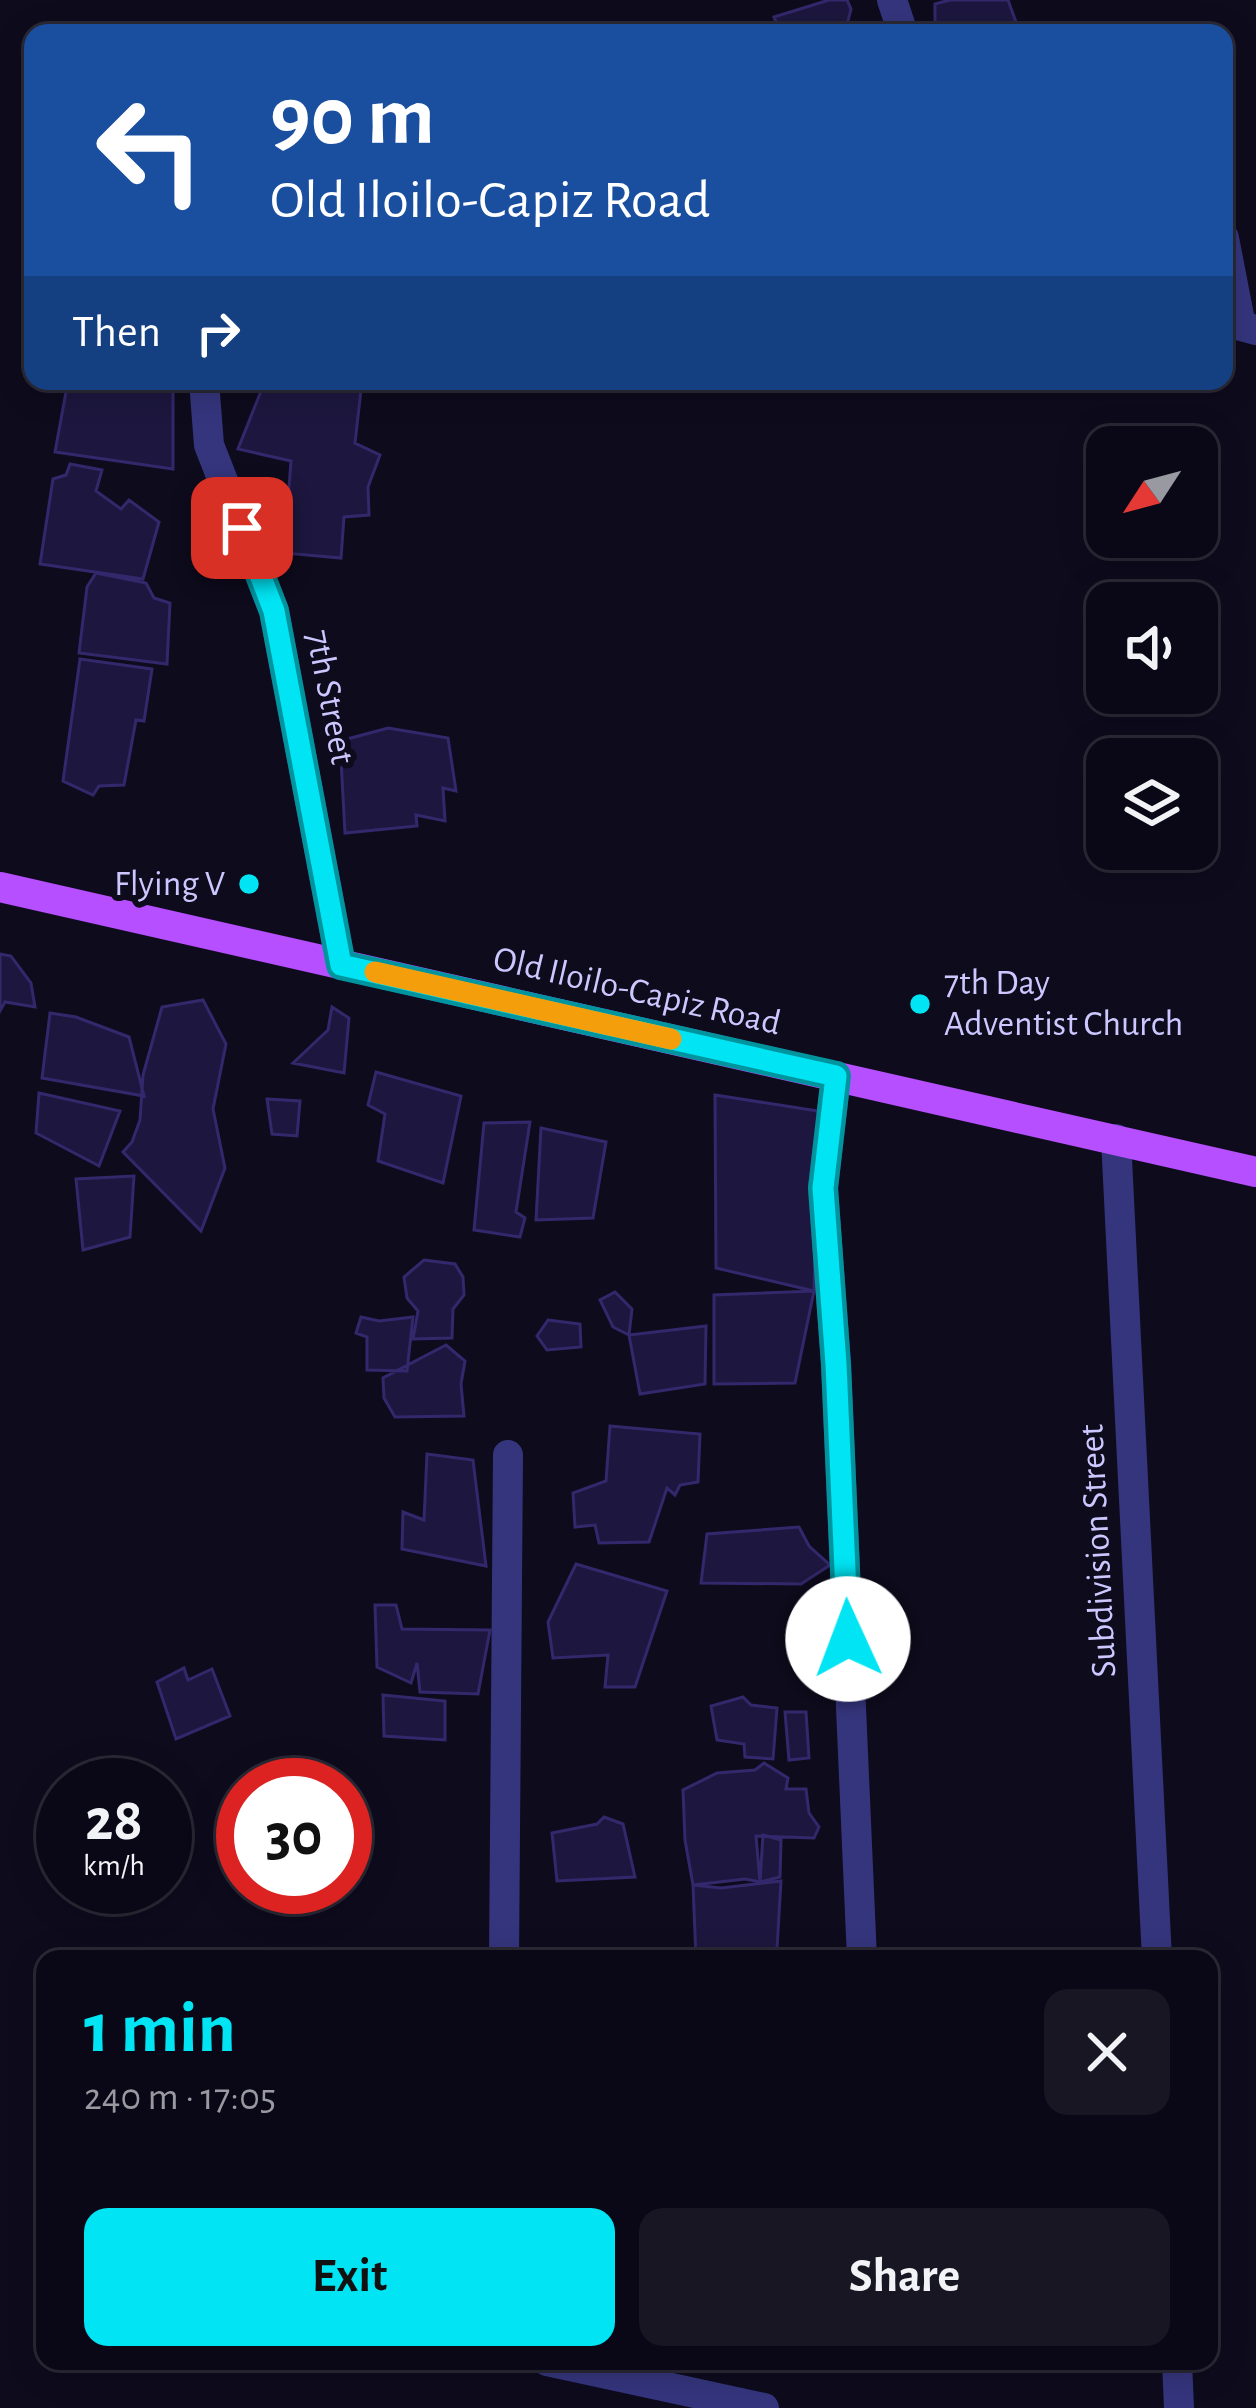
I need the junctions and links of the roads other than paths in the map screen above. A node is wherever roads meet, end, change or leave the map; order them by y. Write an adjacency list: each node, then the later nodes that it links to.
1 (1233, 285): 2 (street)
2 (1256, 330)
3 (205, 390): 5 (street, 7th Street)
4 (0, 887): 5 (main road, Old Iloilo-Capiz Road)
5 (341, 965): 6 (main road, Old Iloilo-Capiz Road)
6 (836, 1076): 7 (main road, Old Iloilo-Capiz Road); 11 (street)
7 (1116, 1139): 8 (main road, Old Iloilo-Capiz Road); 12 (street, Subdivision Street)
8 (1256, 1172)
9 (508, 1455): 10 (street)
10 (504, 1950)
11 (862, 1950)
12 (1157, 1950)
13 (589, 2370): 15 (street)
14 (1177, 2370): 16 (street)
15 (764, 2408)
16 (1179, 2408)

